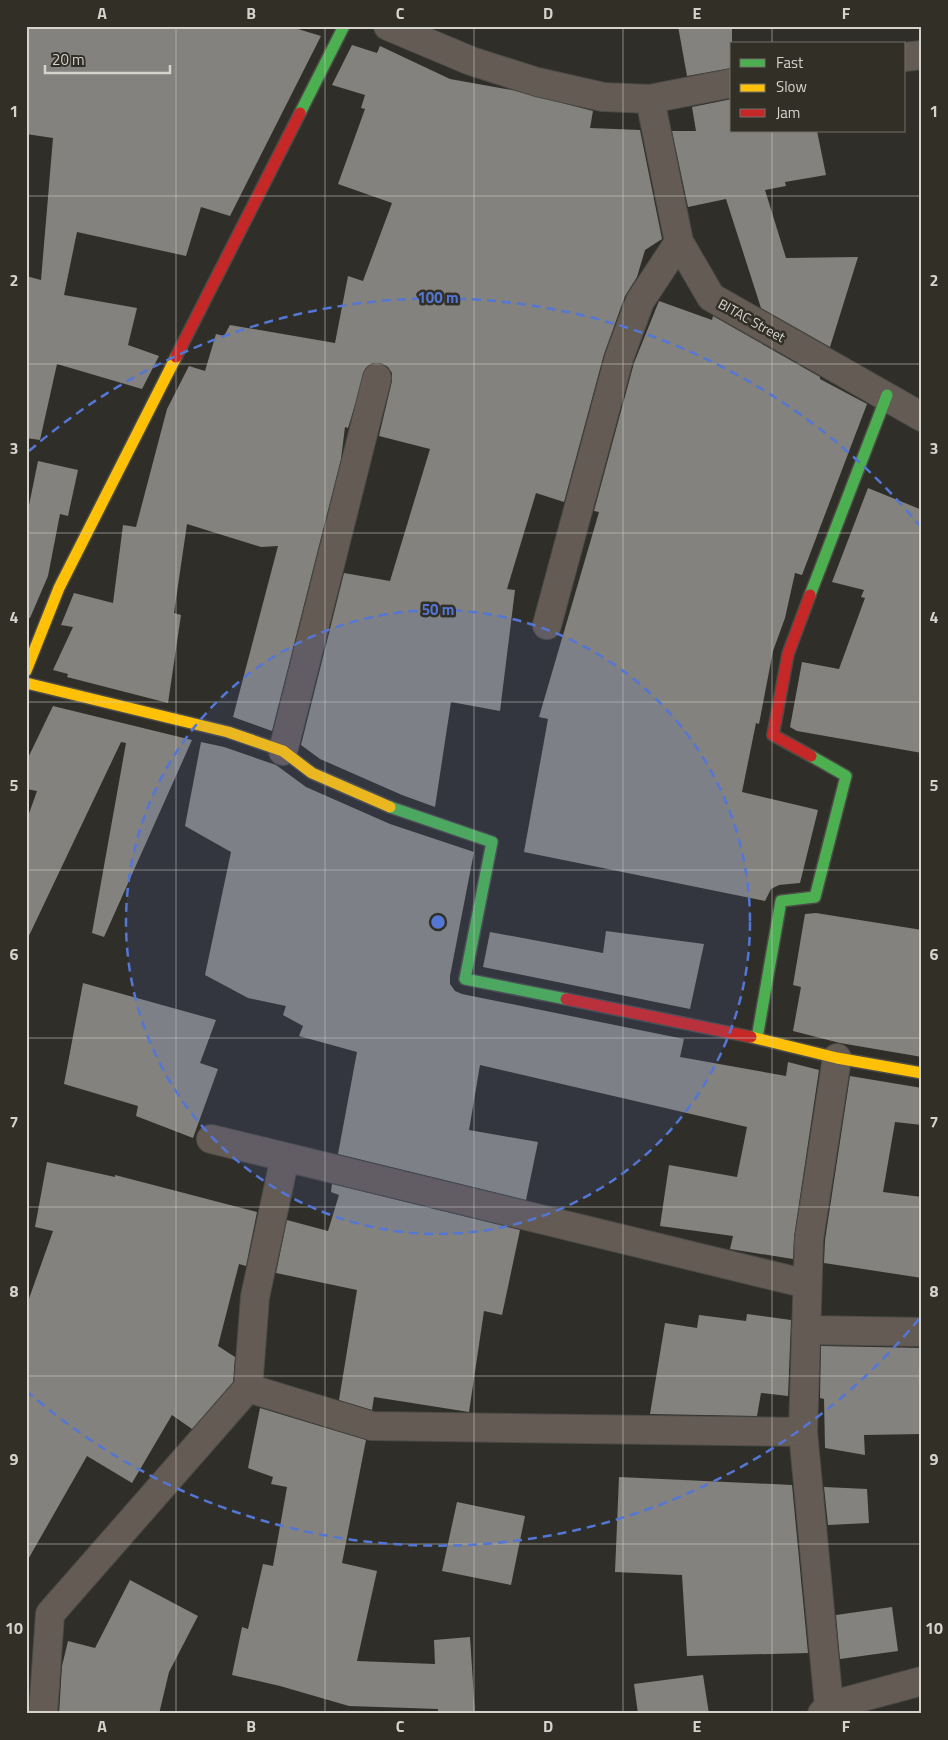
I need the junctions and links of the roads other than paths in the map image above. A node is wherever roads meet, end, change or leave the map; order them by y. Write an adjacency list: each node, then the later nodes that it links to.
1 (344, 26): 12 (street)
2 (388, 26): 6 (street)
3 (922, 55): 4 (street)
4 (906, 57)
5 (730, 83): 6 (street)
6 (650, 99): 7 (street, BITAC Street)
7 (679, 242): 9 (street, BITAC Street); 11 (street)
8 (377, 378): 14 (street)
9 (887, 395): 10 (street, BITAC Street); 15 (street)
10 (922, 417)
11 (547, 625)
12 (26, 671)
13 (26, 683): 14 (street)
14 (283, 751): 15 (street)
15 (756, 1038): 16 (street)
16 (837, 1058): 17 (street); 20 (street)
17 (922, 1073)
18 (212, 1138): 19 (street)
19 (285, 1157): 20 (street); 23 (street)
20 (807, 1284): 21 (street)
21 (806, 1330): 22 (street); 24 (street)
22 (922, 1332)
23 (248, 1388): 24 (street); 27 (street)
24 (803, 1432): 26 (street)
25 (922, 1681): 26 (street)
26 (826, 1710)
27 (43, 1714)

